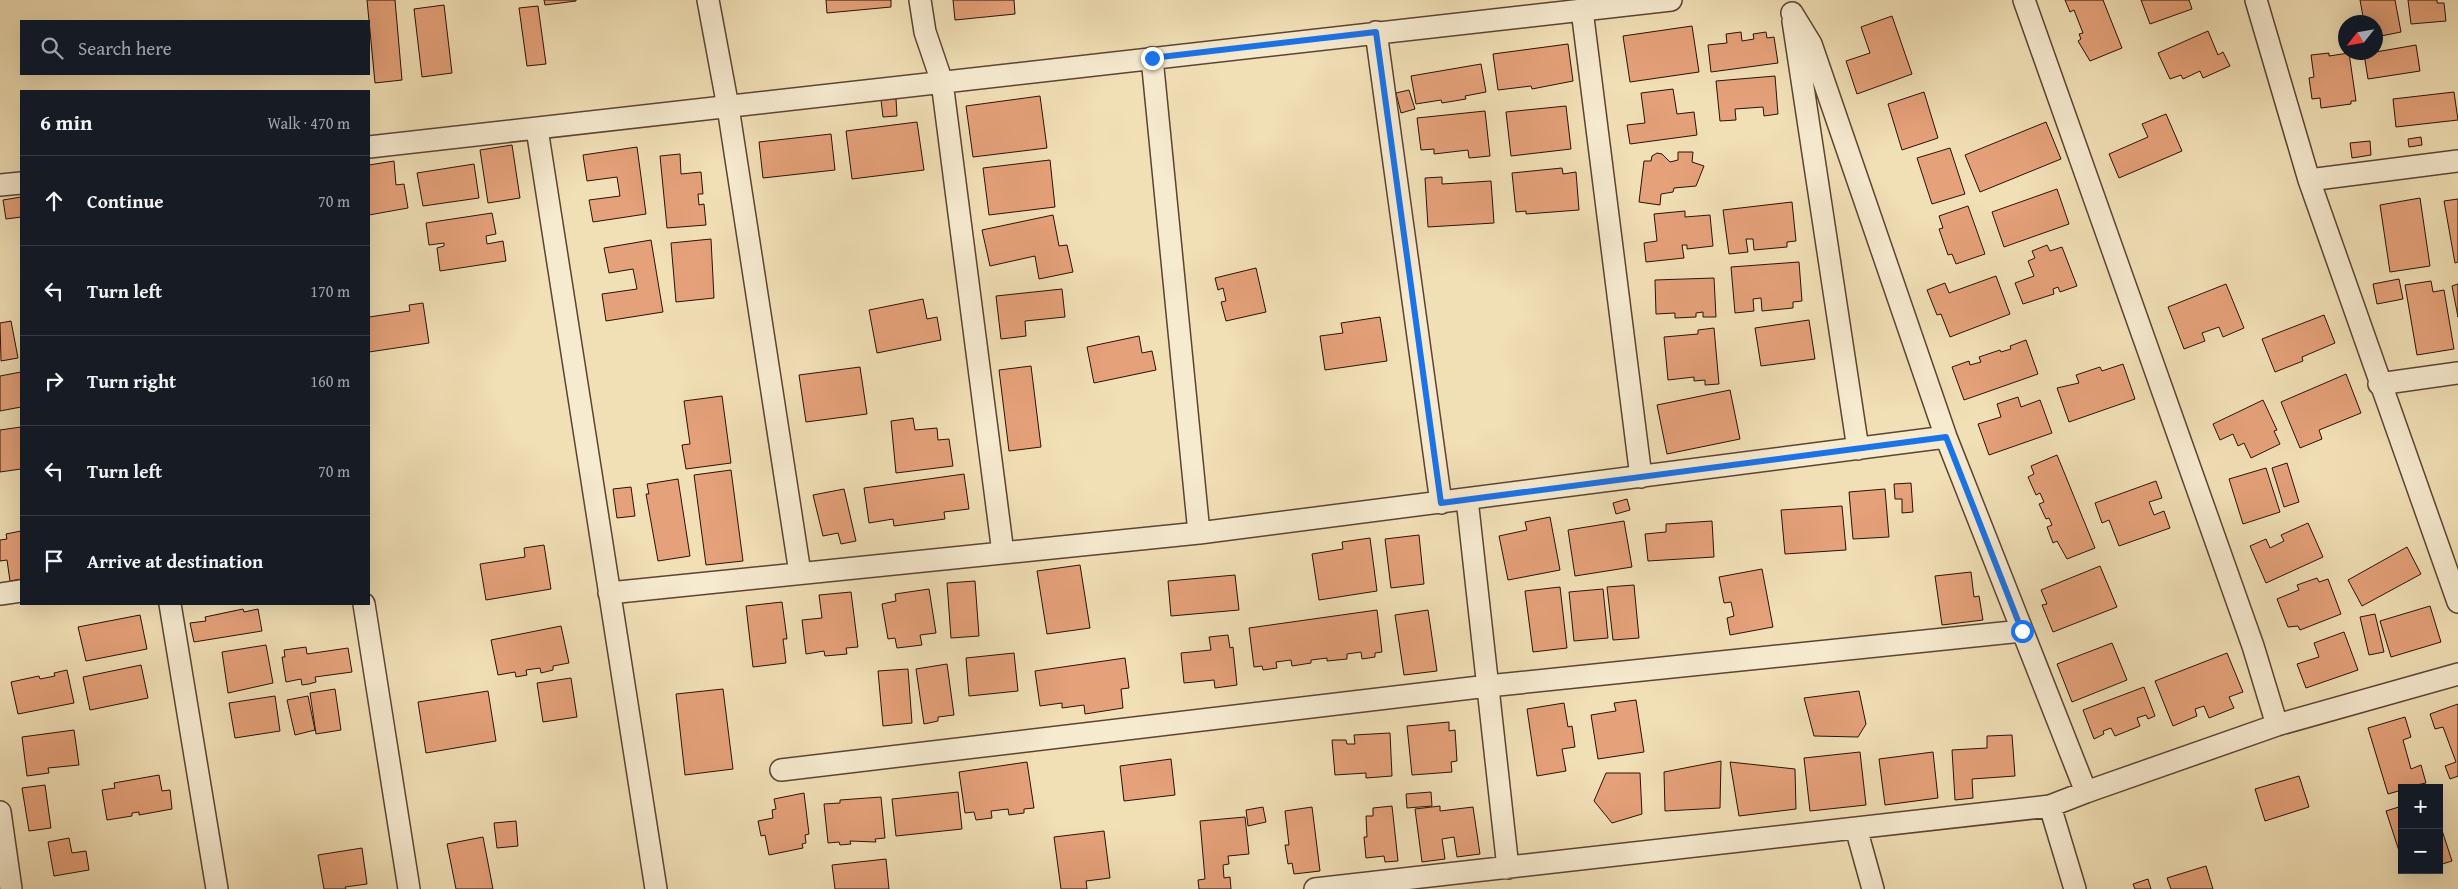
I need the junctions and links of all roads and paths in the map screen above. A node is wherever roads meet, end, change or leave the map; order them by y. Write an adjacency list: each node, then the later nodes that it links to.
1 (708, 0): 11 (street)
2 (920, 0): 10 (street)
3 (1671, 0): 7 (street)
4 (2024, 0): 37 (street)
5 (2256, 0): 15 (street)
6 (1791, 7): 20 (street); 21 (street)
7 (1582, 10): 8 (street); 22 (street)
8 (1376, 32): 9 (street); 24 (street)
9 (1152, 58): 10 (street); 25 (street)
10 (942, 82): 11 (street); 26 (street)
11 (728, 107): 12 (street); 27 (street)
12 (537, 130): 13 (street); 29 (street)
13 (370, 147)
14 (2458, 161): 15 (street)
15 (2309, 180): 19 (street)
16 (20, 183): 17 (street)
17 (0, 185)
18 (2458, 373): 19 (street)
19 (2380, 384): 31 (street)
20 (1946, 437): 21 (street); 34 (street)
21 (1858, 449): 22 (street)
22 (1641, 477): 23 (street)
23 (1466, 500): 24 (street); 36 (street)
24 (1441, 503): 25 (street)
25 (1199, 533): 26 (street)
26 (1002, 553): 27 (street)
27 (800, 573): 29 (street)
28 (20, 591): 30 (street)
29 (609, 593): 48 (street)
30 (0, 594)
31 (2458, 602)
32 (170, 605): 46 (street)
33 (364, 605): 47 (street)
34 (2022, 631): 36 (street); 39 (street)
35 (2458, 674): 37 (street)
36 (1488, 686): 38 (street); 43 (street)
37 (2277, 725): 39 (street)
38 (781, 770)
39 (2086, 792): 40 (street)
40 (2050, 806): 42 (street); 51 (street)
41 (0, 812): 45 (street)
42 (1856, 828): 43 (street); 50 (street)
43 (1508, 868): 44 (street)
44 (1384, 886): 49 (street)
45 (11, 889)
46 (217, 889)
47 (409, 889)
48 (656, 889)
49 (1315, 889)
50 (1873, 889)
51 (2076, 889)

